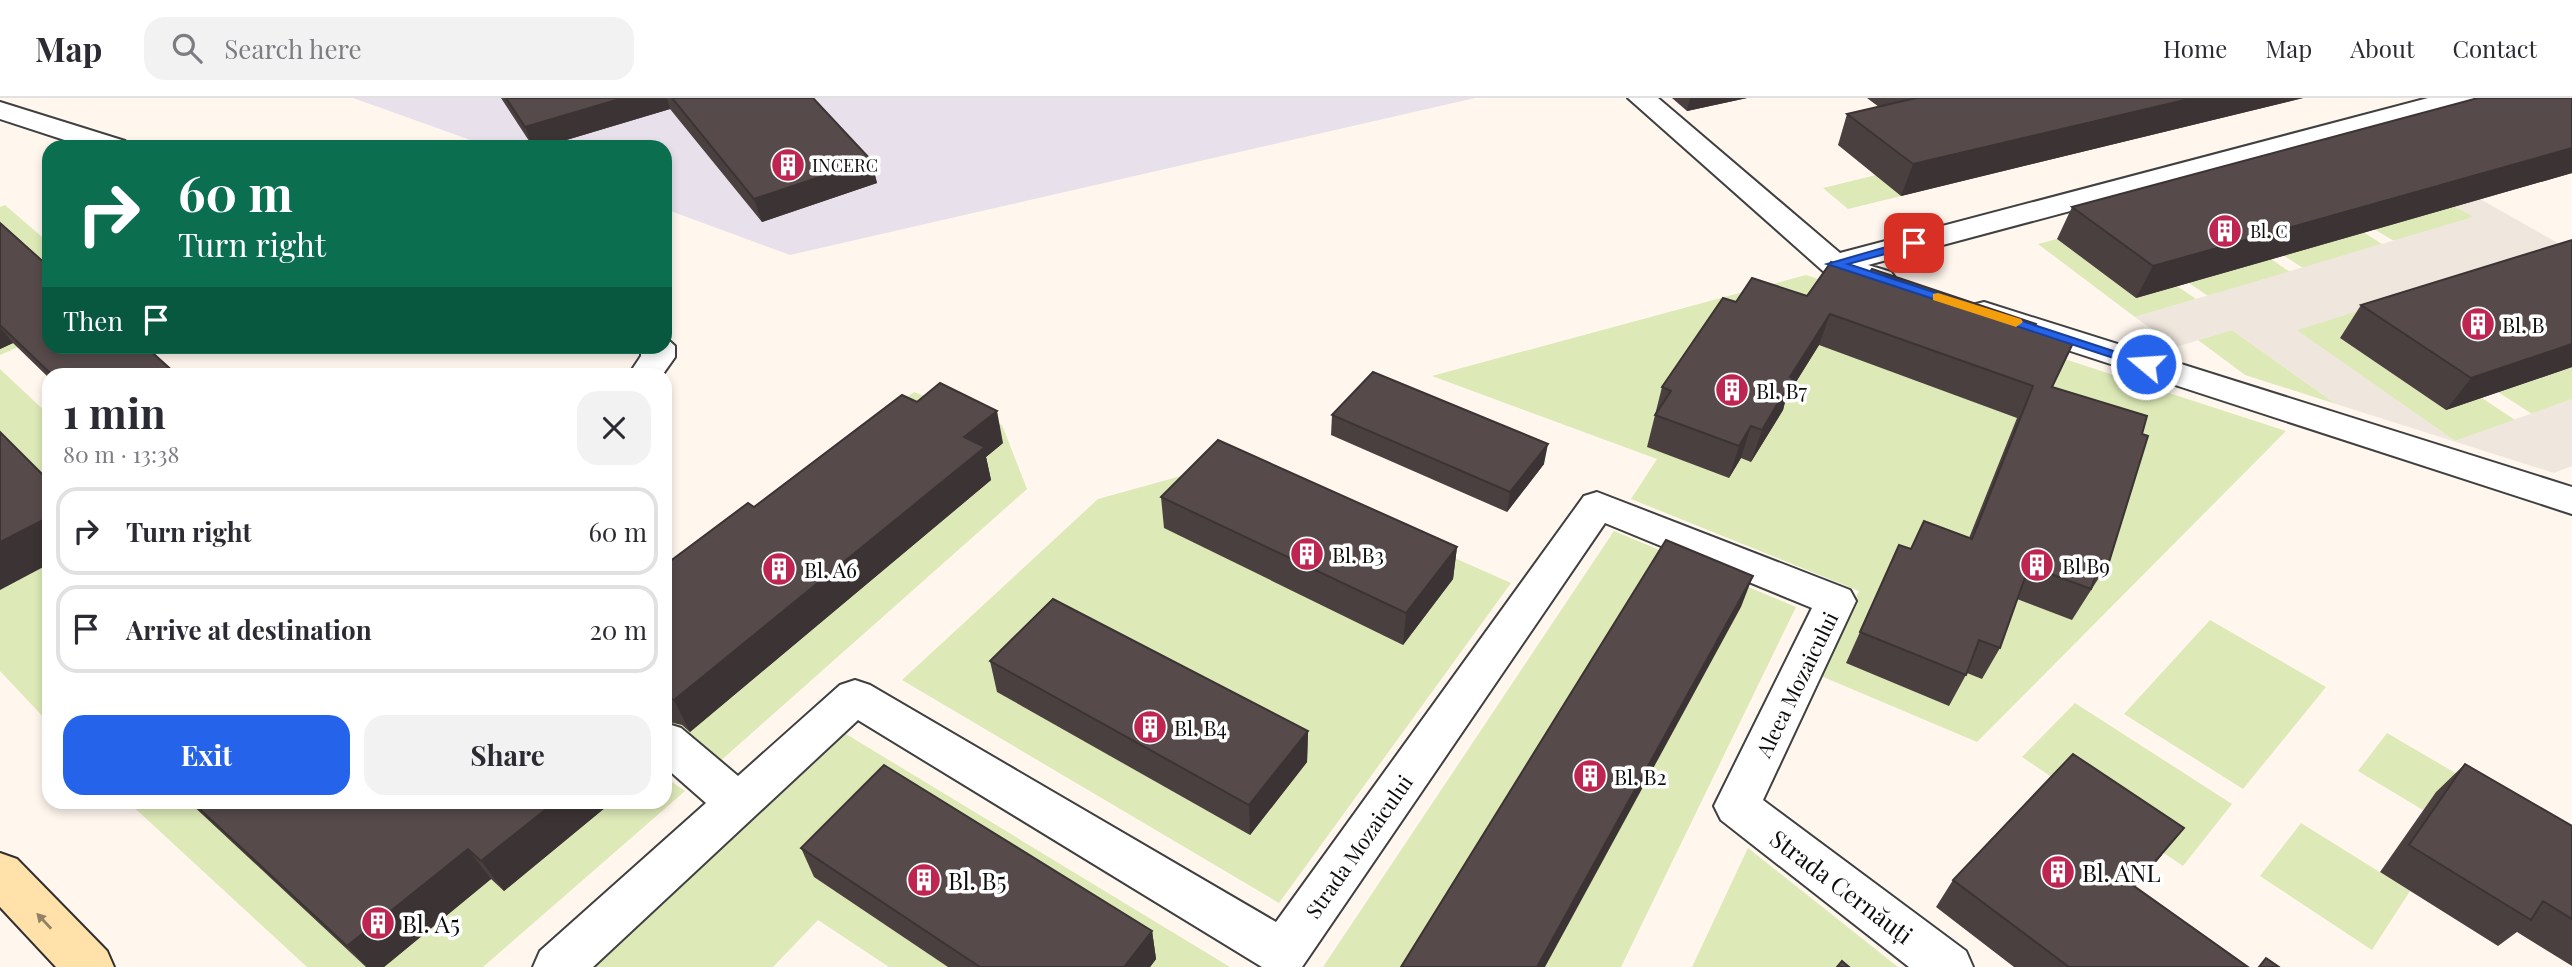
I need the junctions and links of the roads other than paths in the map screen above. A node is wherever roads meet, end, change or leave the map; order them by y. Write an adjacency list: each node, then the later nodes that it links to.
1 (1642, 98): 5 (street)
2 (2460, 98): 5 (street)
3 (0, 110): 4 (street)
4 (93, 140)
5 (1834, 264): 6 (street)
6 (1914, 289)
7 (1954, 302): 8 (street)
8 (2572, 501)
9 (1796, 584): 11 (street, Strada Mozaicului); 12 (street, Aleea Mozaicului)
10 (672, 747): 11 (street)
11 (738, 803): 15 (street)
12 (1737, 806): 16 (street, Strada Cernăuți)
13 (0, 874): 14 (main road, one-way to 13)
14 (89, 967)
15 (558, 967)
16 (1948, 967)

